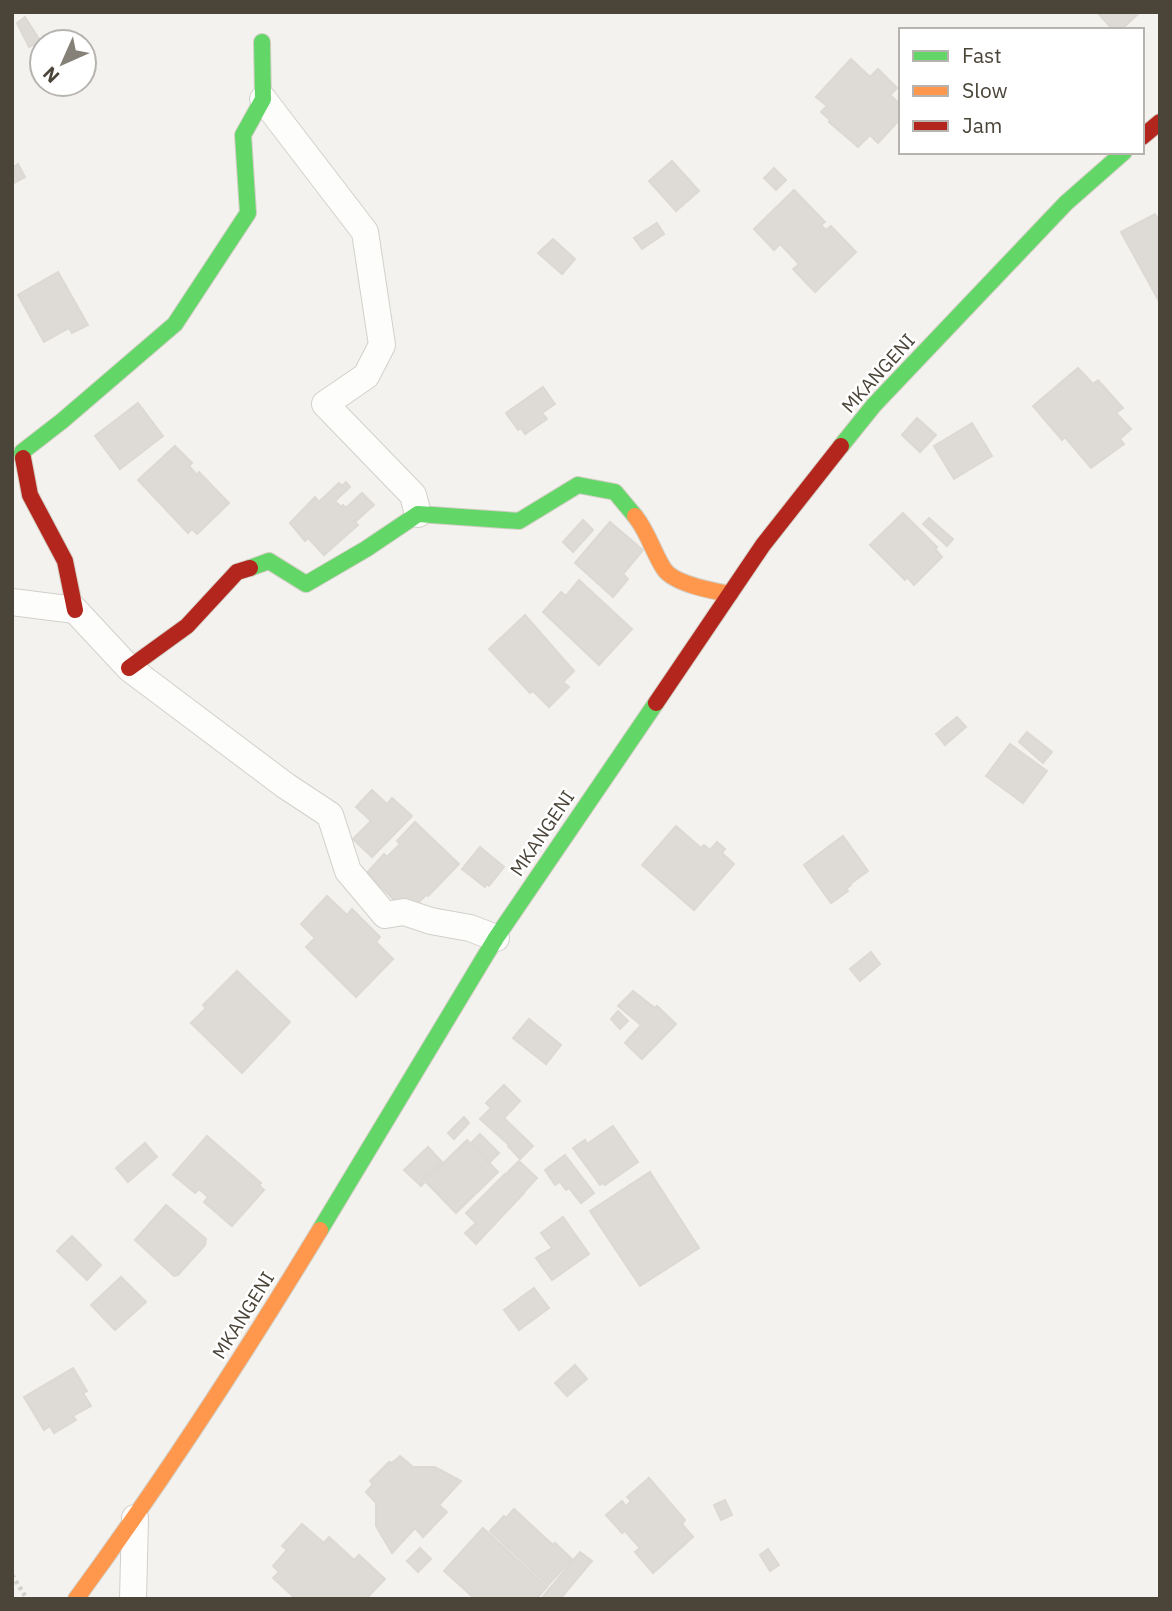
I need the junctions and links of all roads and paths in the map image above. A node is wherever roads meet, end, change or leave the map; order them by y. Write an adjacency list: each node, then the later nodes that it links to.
1 (262, 42): 2 (street)
2 (263, 99): 6 (street); 9 (street)
3 (1160, 122): 4 (street)
4 (1144, 135)
5 (1122, 154): 7 (street, MKANGENI)
6 (418, 514): 7 (street); 10 (street)
7 (730, 594): 11 (street, MKANGENI)
8 (12, 602): 9 (street)
9 (75, 610): 10 (street)
10 (129, 668): 11 (street)
11 (496, 938): 12 (street, MKANGENI)
12 (135, 1518): 15 (street, MKANGENI); 16 (street)
13 (12, 1575): 14 (path)
14 (27, 1599)
15 (76, 1599)
16 (133, 1599)

